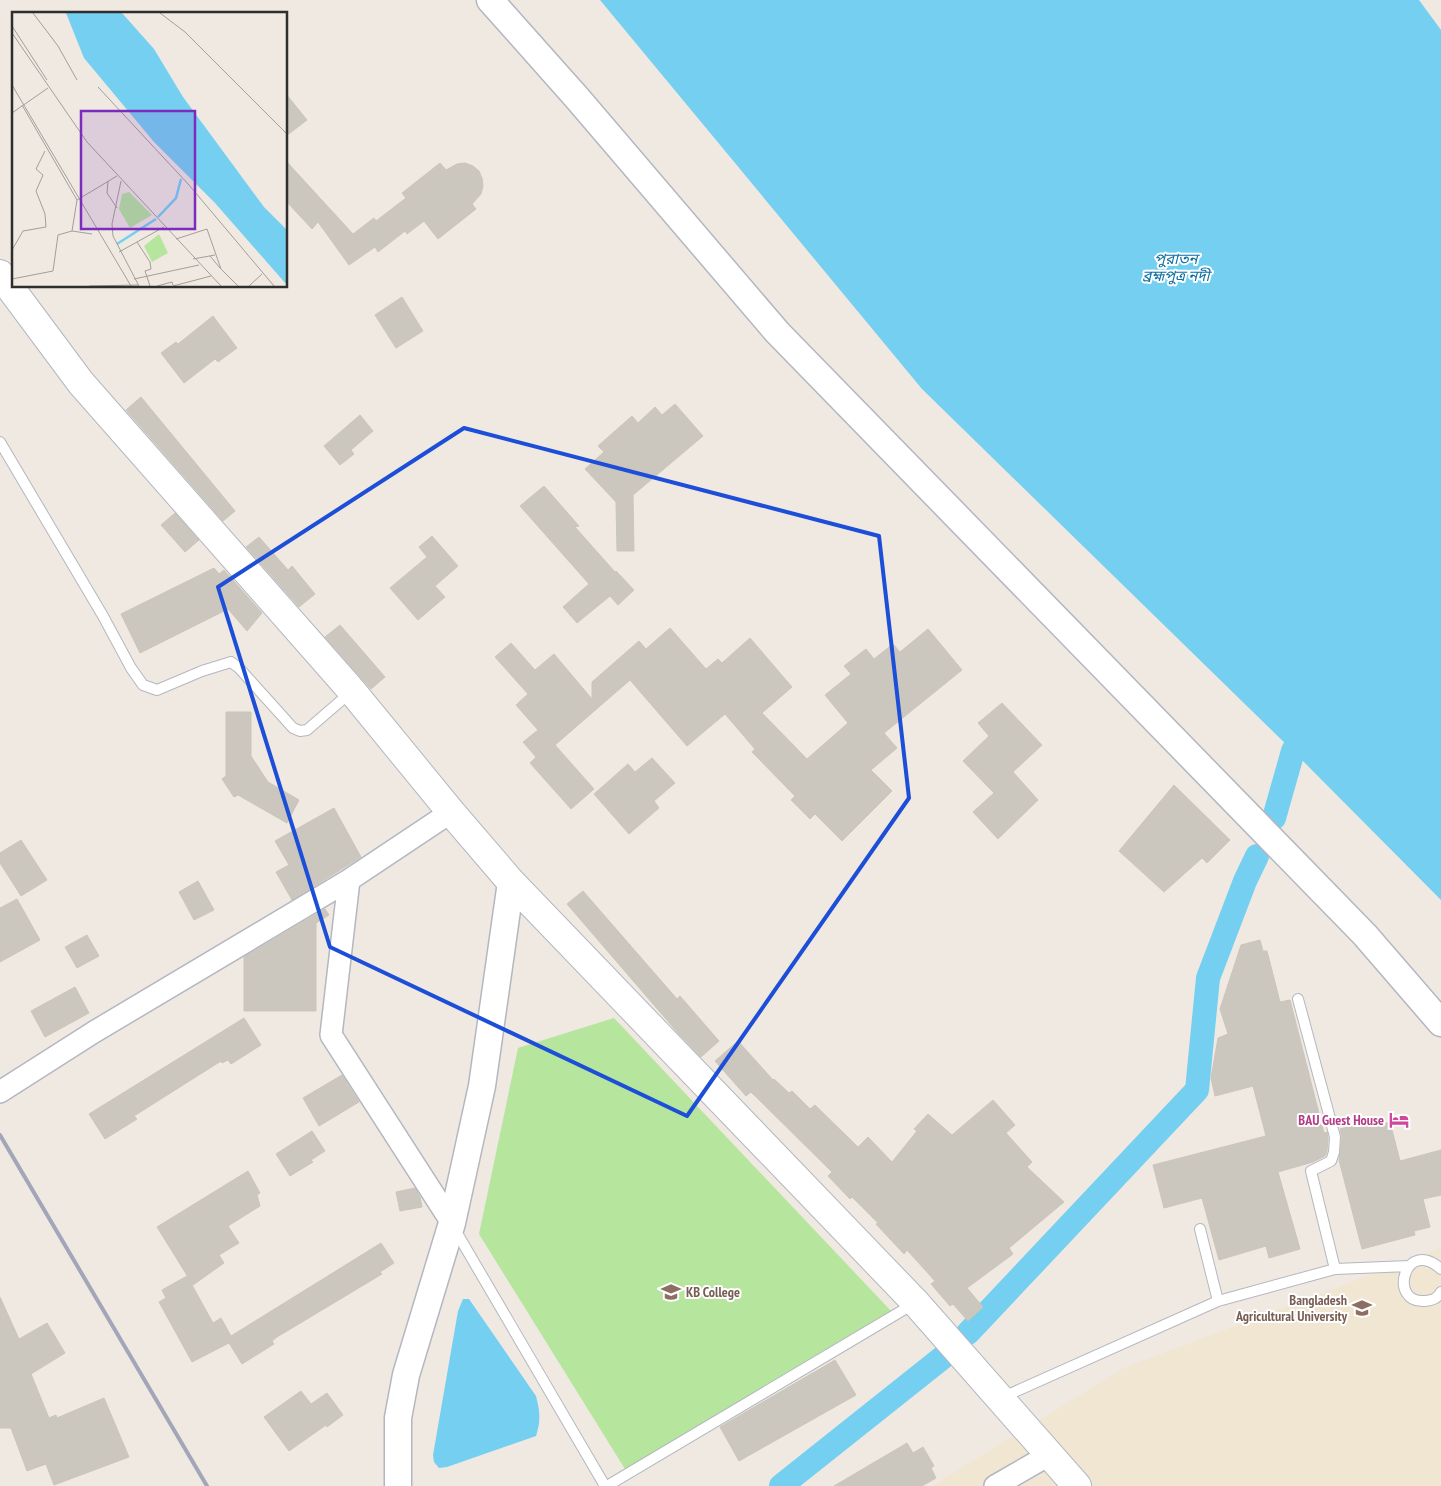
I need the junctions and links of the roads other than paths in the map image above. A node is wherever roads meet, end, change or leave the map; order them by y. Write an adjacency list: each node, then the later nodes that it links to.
1 (490, 0): 9 (street)
2 (0, 274): 4 (main road)
3 (0, 442): 4 (lane)
4 (352, 691): 5 (main road)
5 (451, 812): 6 (street); 7 (main road)
6 (349, 880): 10 (street); 11 (street)
7 (512, 882): 11 (street); 18 (main road)
8 (1298, 999): 14 (lane)
9 (1441, 1023)
10 (0, 1092)
11 (452, 1223): 21 (street); 22 (lane)
12 (1200, 1229): 17 (lane)
13 (1409, 1266): 14 (lane); 15 (lane); 16 (lane)
14 (1335, 1269): 17 (lane)
15 (1441, 1269)
16 (1440, 1297)
17 (1218, 1301): 19 (lane)
18 (916, 1303): 19 (main road); 22 (lane)
19 (1000, 1399): 20 (main road)
20 (1049, 1455): 23 (street); 24 (main road)
21 (398, 1486)
22 (606, 1486)
23 (995, 1486)
24 (1077, 1486)

